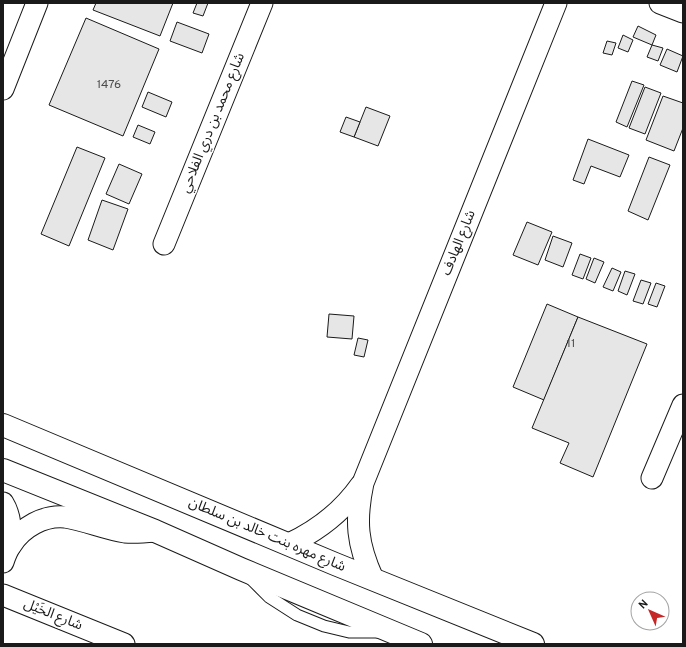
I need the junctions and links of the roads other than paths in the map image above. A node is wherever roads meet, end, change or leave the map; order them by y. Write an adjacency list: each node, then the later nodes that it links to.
1 (37, 3): 6 (street)
2 (262, 3): 7 (street, شارع محمد بن دري الفلاحي)
3 (556, 3): 12 (street, شارع الهادف)
4 (660, 3): 5 (street)
5 (683, 12)
6 (3, 89)
7 (164, 244)
8 (683, 405): 11 (street)
9 (3, 424): 15 (street, شارع مهره بنت خالد بن سلطان)
10 (3, 470): 14 (street)
11 (652, 478)
12 (363, 483): 15 (street, شارع الهادف); 17 (street, شارع الهادف)
13 (3, 503): 16 (street)
14 (155, 531): 16 (street); 20 (street)
15 (289, 544): 17 (street, شارع مهره بنت خالد بن سلطان)
16 (6, 554)
17 (373, 579): 21 (street, شارع مهره بنت خالد بن سلطان)
18 (3, 595): 19 (street, شارع الخَيْل)
19 (124, 644)
20 (421, 644)
21 (533, 644)

